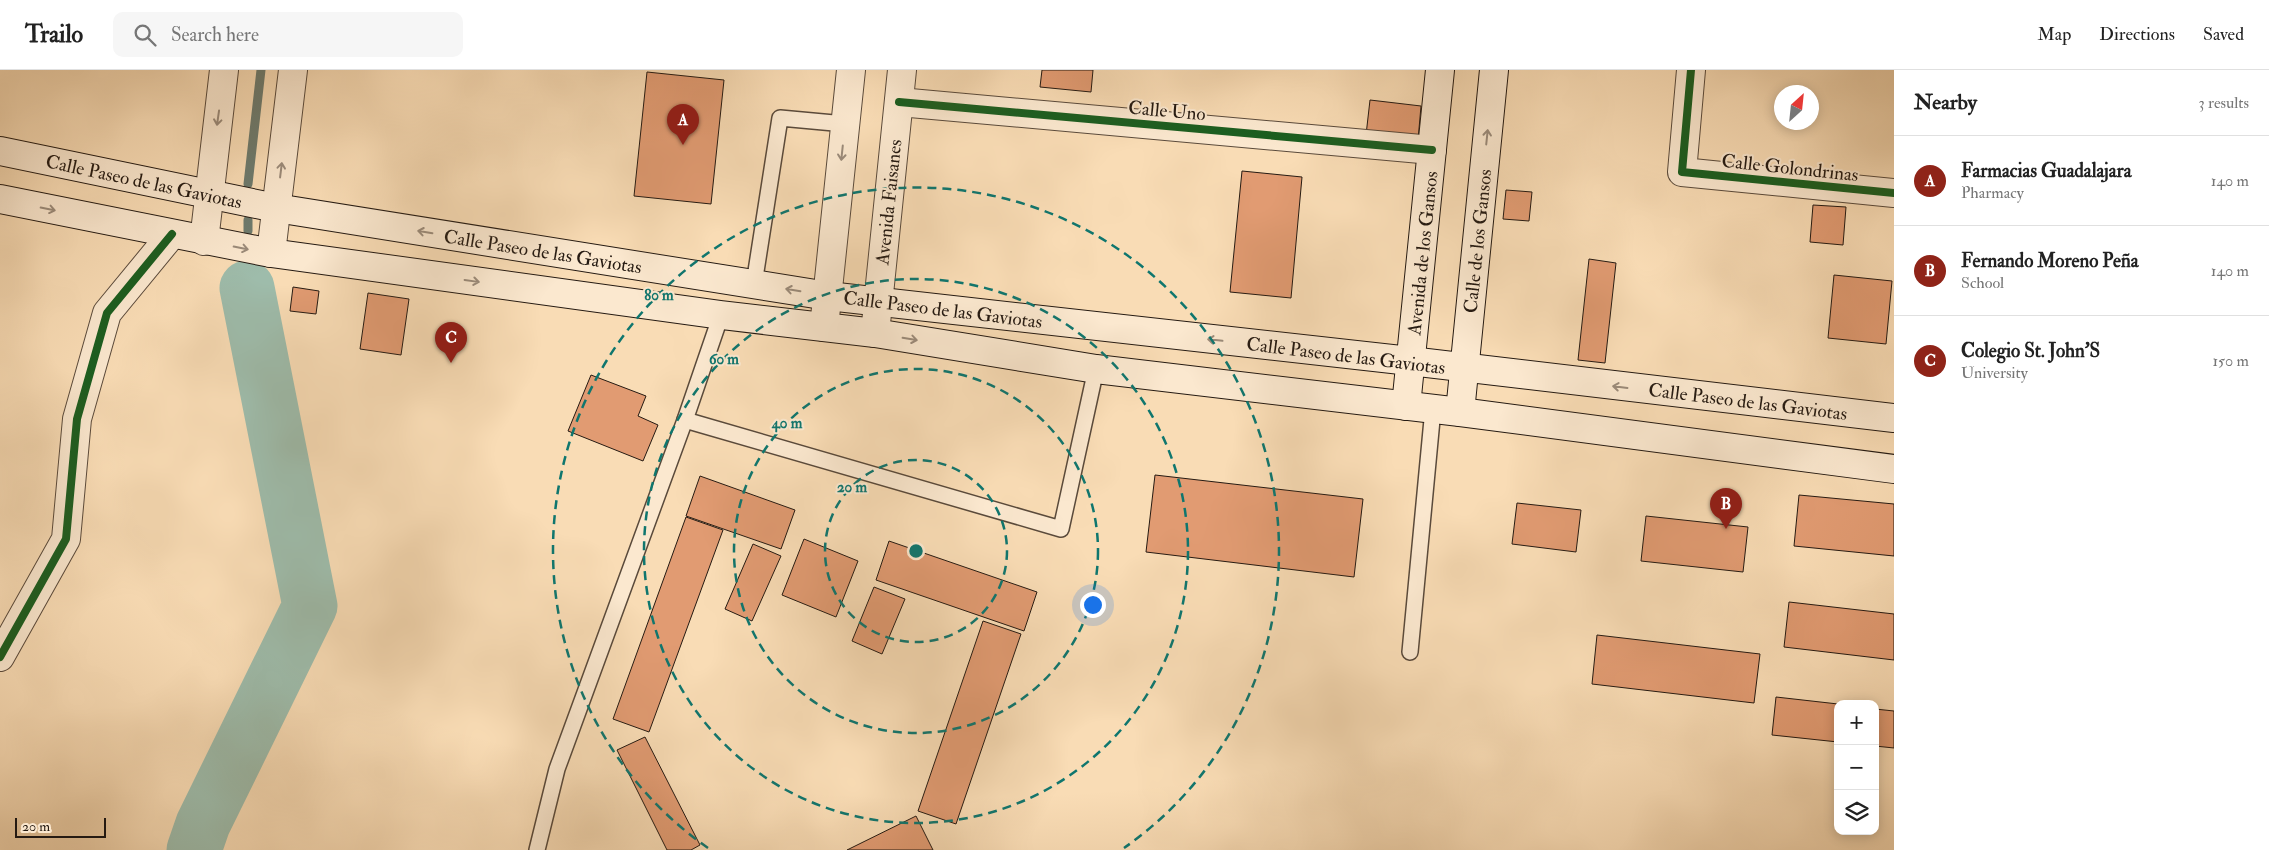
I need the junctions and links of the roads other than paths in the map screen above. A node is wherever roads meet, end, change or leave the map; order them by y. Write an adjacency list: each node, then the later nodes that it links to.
1 (224, 70): 13 (main road, one-way to 13)
2 (293, 70): 15 (main road, one-way to 2)
3 (851, 70): 9 (main road)
4 (902, 70): 8 (main road, Avenida Faisanes)
5 (1440, 70): 10 (main road, Avenida de los Gansos)
6 (1494, 70): 26 (main road, Calle de los Gansos, one-way to 6)
7 (1692, 70): 12 (main road, Calle Golondrinas)
8 (899, 102): 10 (main road, Calle Uno); 21 (main road, Avenida Faisanes)
9 (845, 124): 19 (lane); 20 (main road, one-way to 20)
10 (1432, 150): 25 (main road, Avenida de los Gansos)
11 (0, 151): 13 (main road, Calle Paseo de las Gaviotas)
12 (1894, 193)
13 (208, 194): 15 (main road, Calle Paseo de las Gaviotas); 17 (main road)
14 (0, 199): 16 (main road, Calle Paseo de las Gaviotas, one-way to 16)
15 (276, 208): 18 (main road); 19 (main road, Calle Paseo de las Gaviotas, one-way to 15)
16 (172, 234): 17 (main road, Calle Paseo de las Gaviotas); 35 (main road)
17 (204, 241): 18 (main road, Calle Paseo de las Gaviotas, one-way to 18)
18 (271, 253): 22 (main road, Calle Paseo de las Gaviotas, one-way to 22)
19 (754, 284): 20 (main road, Calle Paseo de las Gaviotas, one-way to 19)
20 (828, 296): 21 (main road, Calle Paseo de las Gaviotas); 23 (main road)
21 (878, 303): 24 (main road, Avenida Faisanes); 25 (main road, Calle Paseo de las Gaviotas, one-way to 21)
22 (721, 315): 23 (main road, Calle Paseo de las Gaviotas); 32 (lane)
23 (824, 327): 24 (main road, Calle Paseo de las Gaviotas)
24 (874, 333): 27 (main road, Calle Paseo de las Gaviotas, one-way to 27)
25 (1410, 361): 26 (main road, Calle Paseo de las Gaviotas); 28 (main road, Avenida de los Gansos)
26 (1464, 368): 30 (main road, Calle de los Gansos); 31 (main road, Calle Paseo de las Gaviotas, one-way to 26)
27 (1096, 369): 28 (main road, Calle Paseo de las Gaviotas); 32 (lane)
28 (1406, 406): 29 (main road, Calle Paseo de las Gaviotas)
29 (1433, 409): 30 (main road, Calle Paseo de las Gaviotas); 34 (lane)
30 (1460, 412): 33 (main road, Calle Paseo de las Gaviotas)
31 (1894, 418)
32 (686, 420): 36 (lane)
33 (1894, 469)
34 (1410, 652)
35 (0, 657)
36 (537, 850)

